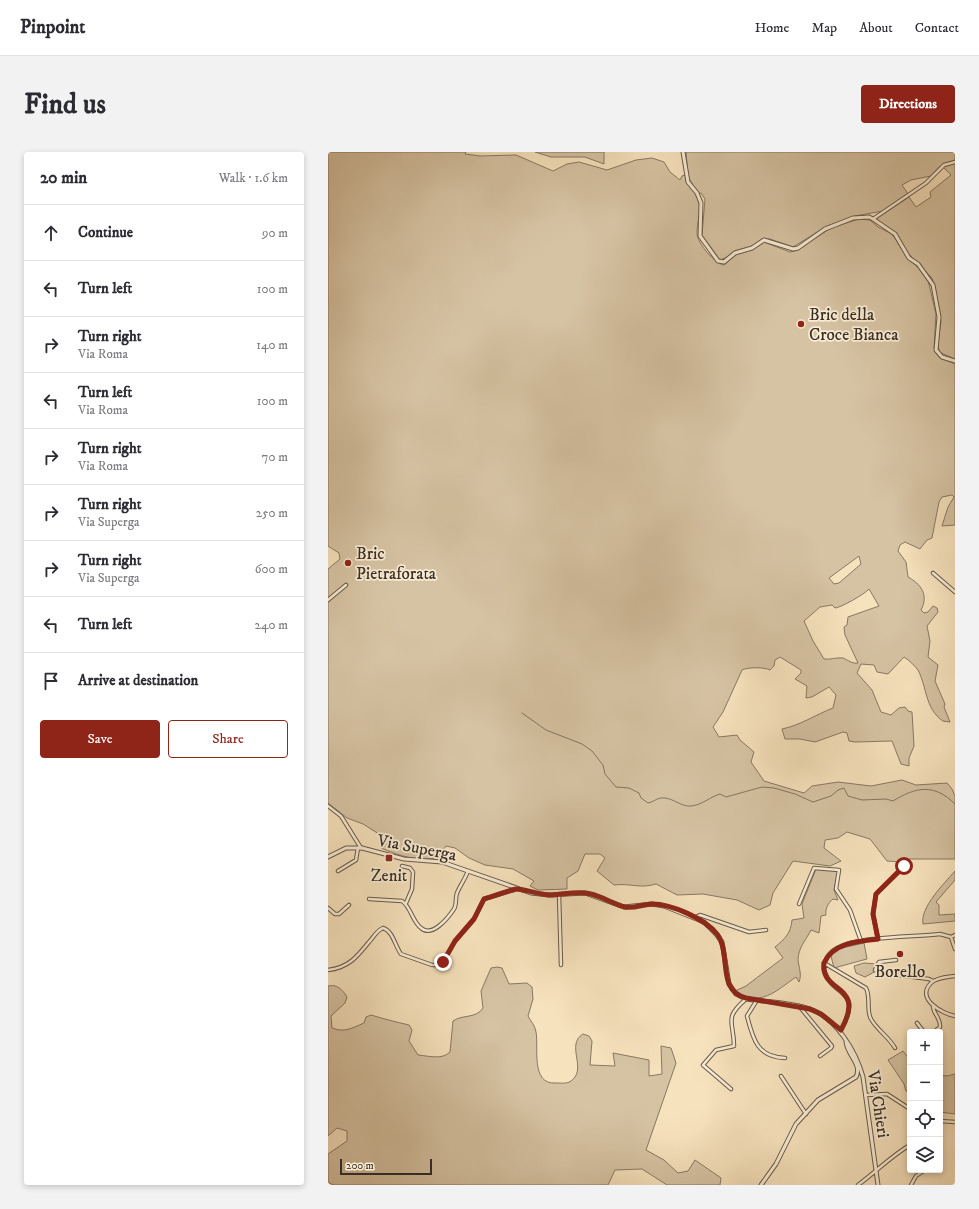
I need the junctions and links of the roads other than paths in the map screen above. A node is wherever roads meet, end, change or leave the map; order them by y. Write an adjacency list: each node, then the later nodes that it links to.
1 (683, 152): 3 (street)
2 (955, 162): 3 (street)
3 (873, 219): 4 (street)
4 (955, 362)
5 (933, 573): 7 (street)
6 (346, 585): 8 (street)
7 (955, 592)
8 (328, 600)
9 (328, 806): 10 (street)
10 (360, 848): 11 (street, Via Superga); 14 (street); 15 (street, Via Superga)
11 (328, 857)
12 (905, 863): 27 (street)
13 (402, 866): 19 (street)
14 (338, 871)
15 (468, 871): 16 (street, Via Superga); 19 (street)
16 (517, 889): 17 (street, Via Superga); 33 (street)
17 (559, 894): 23 (street, Via Superga); 32 (street)
18 (369, 899): 19 (street)
19 (406, 903)
20 (800, 904): 28 (street)
21 (349, 905): 22 (street)
22 (328, 908)
23 (696, 917): 24 (street); 36 (street, Via Superga)
24 (766, 930)
25 (955, 935): 26 (street)
26 (951, 937): 27 (street); 29 (street)
27 (878, 939): 28 (street)
28 (861, 941): 31 (street)
29 (955, 949)
30 (896, 960): 35 (street)
31 (824, 963): 44 (street); 46 (street)
32 (561, 965)
33 (328, 970)
34 (955, 976): 35 (street)
35 (933, 981): 39 (street)
36 (746, 998): 37 (street, Via Superga); 50 (street)
37 (757, 1000): 38 (street, Via Superga); 48 (street)
38 (799, 1006): 44 (street, Via Superga); 47 (street)
39 (933, 1006): 40 (street); 43 (street)
40 (955, 1016)
41 (917, 1023): 42 (street)
42 (922, 1029)
43 (938, 1029)
44 (841, 1030): 45 (street, Via Chieri)
45 (846, 1040): 51 (street, Via Chieri); 53 (street)
46 (895, 1048)
47 (821, 1054)
48 (784, 1058)
49 (780, 1076): 53 (street)
50 (730, 1088)
51 (866, 1095): 52 (street); 57 (street, Via Chieri)
52 (907, 1107)
53 (806, 1114): 59 (street)
54 (943, 1121): 55 (street)
55 (955, 1122)
56 (907, 1147): 57 (street)
57 (876, 1173): 60 (street); 61 (street, Via Chieri)
58 (920, 1173): 62 (street)
59 (761, 1185)
60 (858, 1185)
61 (878, 1185)
62 (911, 1185)

